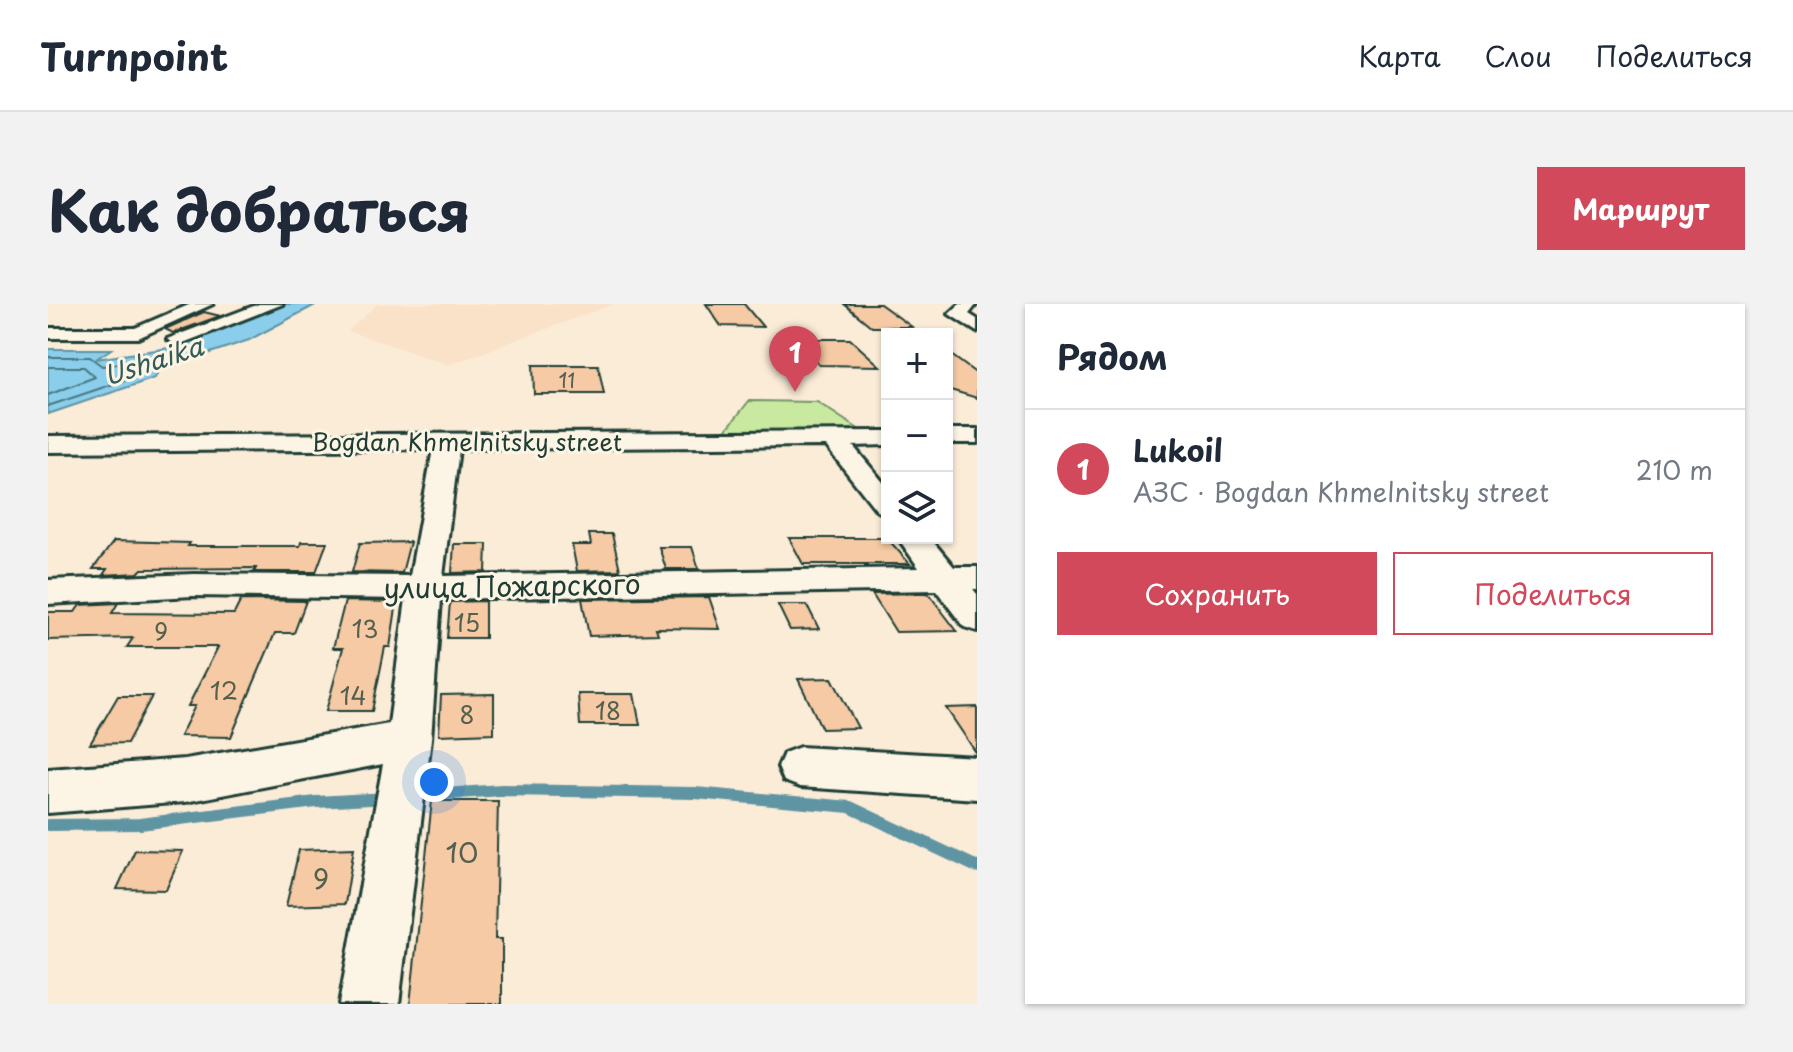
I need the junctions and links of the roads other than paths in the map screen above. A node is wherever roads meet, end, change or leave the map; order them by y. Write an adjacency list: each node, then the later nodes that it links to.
1 (205, 304): 6 (street)
2 (275, 304): 6 (street)
3 (970, 304): 4 (street)
4 (977, 327)
5 (48, 333): 6 (street)
6 (138, 333)
7 (953, 436): 8 (street)
8 (977, 436)
9 (833, 438): 10 (street, Bogdan Khmelnitsky street); 11 (street, Bogdan Khmelnitsky street); 13 (street)
10 (881, 438)
11 (447, 441): 12 (street, Bogdan Khmelnitsky street); 16 (street)
12 (48, 444)
13 (881, 498)
14 (920, 544): 15 (street)
15 (961, 578): 16 (street, улица Пожарского); 18 (street)
16 (425, 588): 17 (street, улица Пожарского); 19 (street)
17 (48, 592)
18 (977, 618)
19 (409, 739): 22 (street); 23 (street)
20 (800, 767): 21 (street)
21 (977, 778)
22 (48, 791)
23 (369, 1004)

